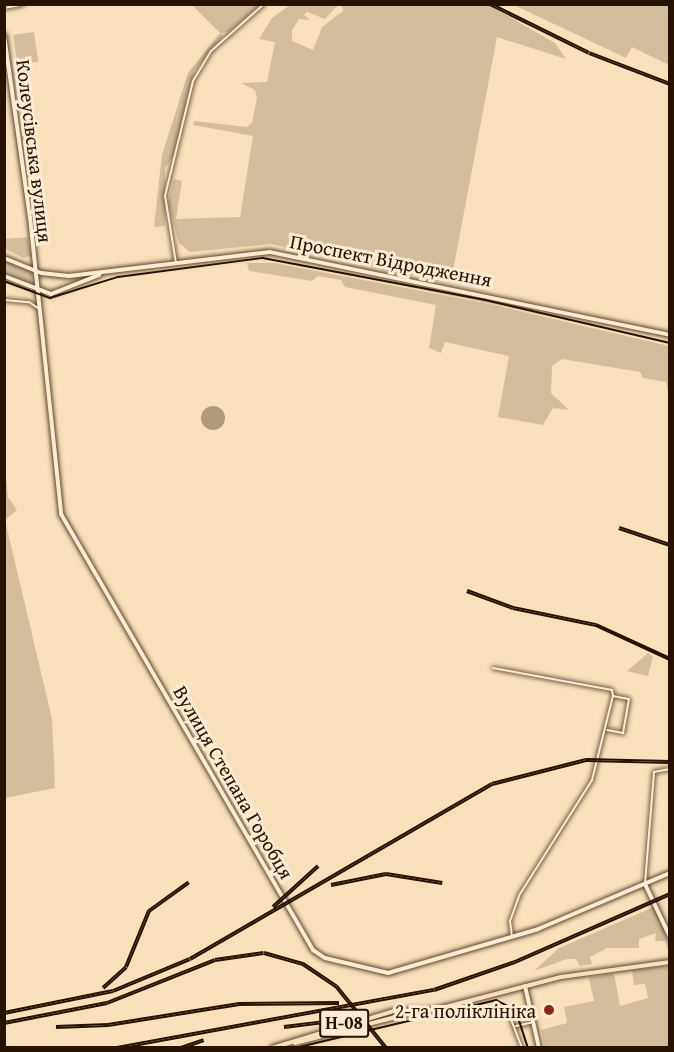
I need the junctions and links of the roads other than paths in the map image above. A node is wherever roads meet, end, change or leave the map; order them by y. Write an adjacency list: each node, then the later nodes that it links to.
1 (24, 4): 3 (street)
2 (264, 4): 9 (street)
3 (4, 8)
4 (4, 35): 5 (main road, Колеусівська вулиця)
5 (6, 50): 6 (main road, Колеусівська вулиця)
6 (12, 83): 7 (street); 10 (main road, Колеусівська вулиця)
7 (4, 85)
8 (4, 258): 10 (main road, Проспект Відродження)
9 (176, 263): 11 (main road, Проспект Відродження); 18 (main road, Проспект Відродження)
10 (34, 272): 11 (main road, Проспект Відродження); 13 (main road, Вулиця Степана Горобця)
11 (103, 274): 13 (main road, Проспект Відродження)
12 (4, 276): 13 (main road, Проспект Відродження)
13 (37, 292): 15 (main road, Вулиця Степана Горобця)
14 (4, 300): 16 (street)
15 (39, 300): 16 (street); 17 (main road, Вулиця Степана Горобця)
16 (29, 302): 17 (street)
17 (40, 307): 26 (main road, Вулиця Степана Горобця)
18 (669, 335)
19 (493, 668): 20 (street)
20 (613, 696): 21 (street); 21 (street)
21 (607, 730): 26 (street)
22 (669, 769): 24 (street)
23 (669, 873): 24 (main road, Вулиця Степана Горобця)
24 (645, 884): 25 (main road); 26 (main road, Вулиця Степана Горобця)
25 (669, 936)
26 (513, 937)
27 (669, 962): 28 (main road, Н-08)
28 (525, 986): 30 (main road); 32 (main road, Н-08)
29 (507, 1009): 31 (street)
30 (533, 1022): 31 (street); 34 (main road)
31 (516, 1026): 33 (street)
32 (273, 1047)
33 (522, 1047)
34 (539, 1047)

